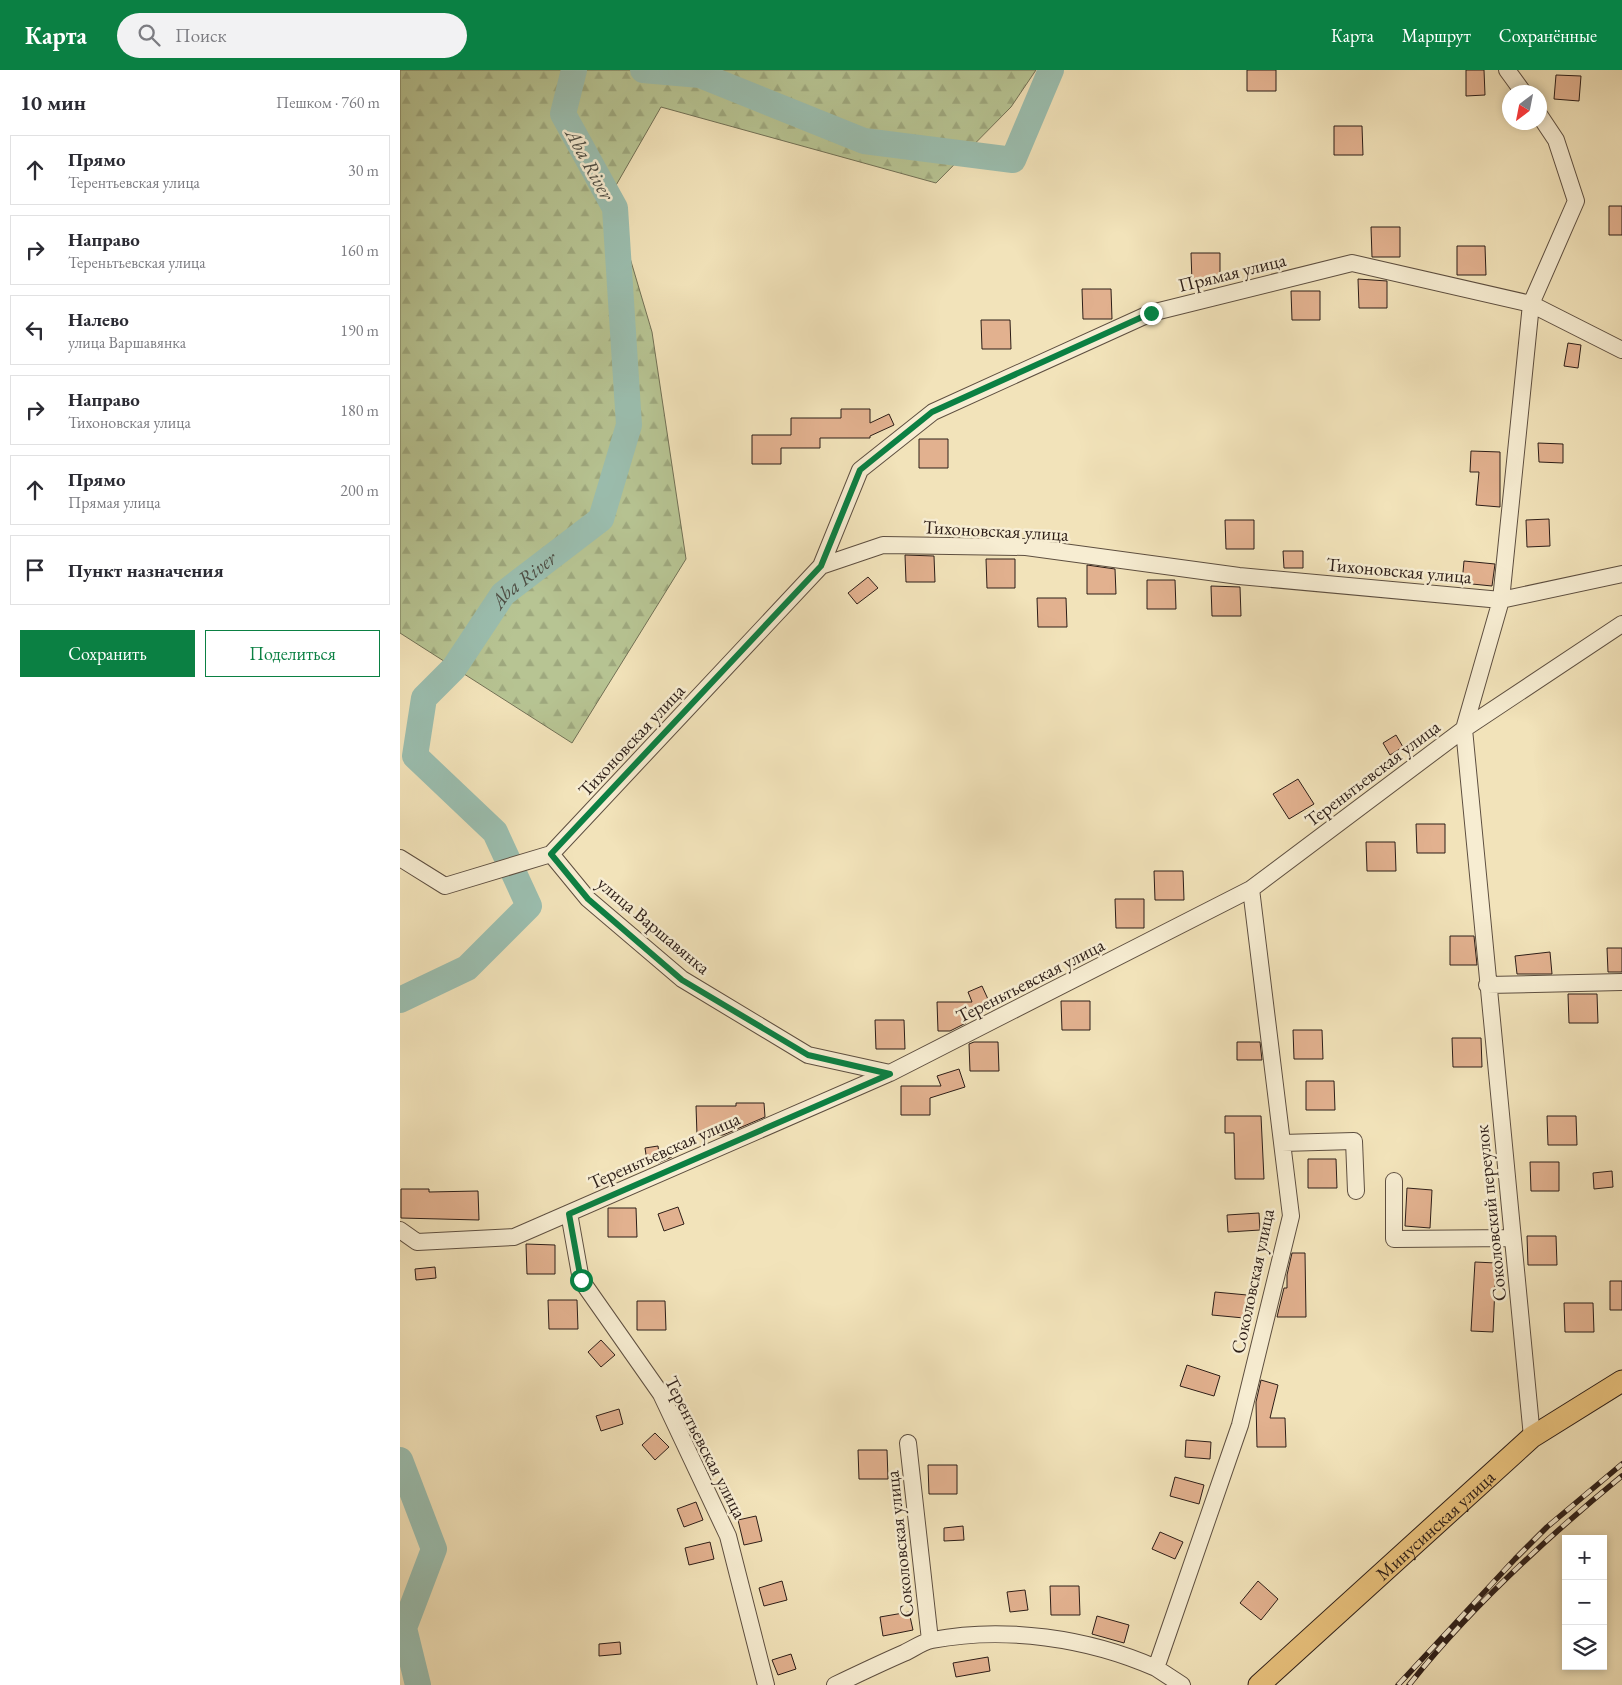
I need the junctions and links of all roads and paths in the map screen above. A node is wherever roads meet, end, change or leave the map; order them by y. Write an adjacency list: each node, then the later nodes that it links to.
1 (1507, 70): 2 (street)
2 (1519, 85)
3 (1547, 126): 4 (street)
4 (1530, 304): 5 (street, Прямая улица); 6 (street, Прямая улица); 8 (street)
5 (1622, 350)
6 (821, 566): 8 (street, Тихоновская улица); 11 (street, Тихоновская улица)
7 (1622, 574): 8 (street, Тихоновская улица)
8 (1501, 600): 10 (street)
9 (1622, 624): 10 (street, Тереньтьевская улица)
10 (1464, 729): 13 (street, Тереньтьевская улица); 15 (street, Соколовский переулок)
11 (551, 854): 12 (street); 16 (street, улица Варшавянка)
12 (400, 858)
13 (1251, 889): 16 (street, Тереньтьевская улица); 17 (street, Соколовская улица)
14 (1622, 982): 15 (street)
15 (1487, 985): 22 (street, Соколовский переулок)
16 (890, 1074): 20 (street, Тереньтьевская улица)
17 (1282, 1143): 19 (street); 27 (street, Соколовская улица)
18 (1394, 1181): 22 (street)
19 (1356, 1191)
20 (569, 1214): 21 (street, Тереньтьевская улица); 28 (street, Терентьевская улица)
21 (400, 1230)
22 (1512, 1238): 24 (street, Соколовский переулок)
23 (1622, 1381): 24 (main road, Минусинская улица)
24 (1532, 1437): 31 (main road, Минусинская улица)
25 (908, 1443): 26 (street, Соколовская улица)
26 (930, 1640): 27 (street, Соколовская улица); 29 (street, Соколовская улица)
27 (1156, 1668): 30 (street, Соколовская улица)
28 (766, 1685)
29 (835, 1685)
30 (1182, 1685)
31 (1259, 1685)

